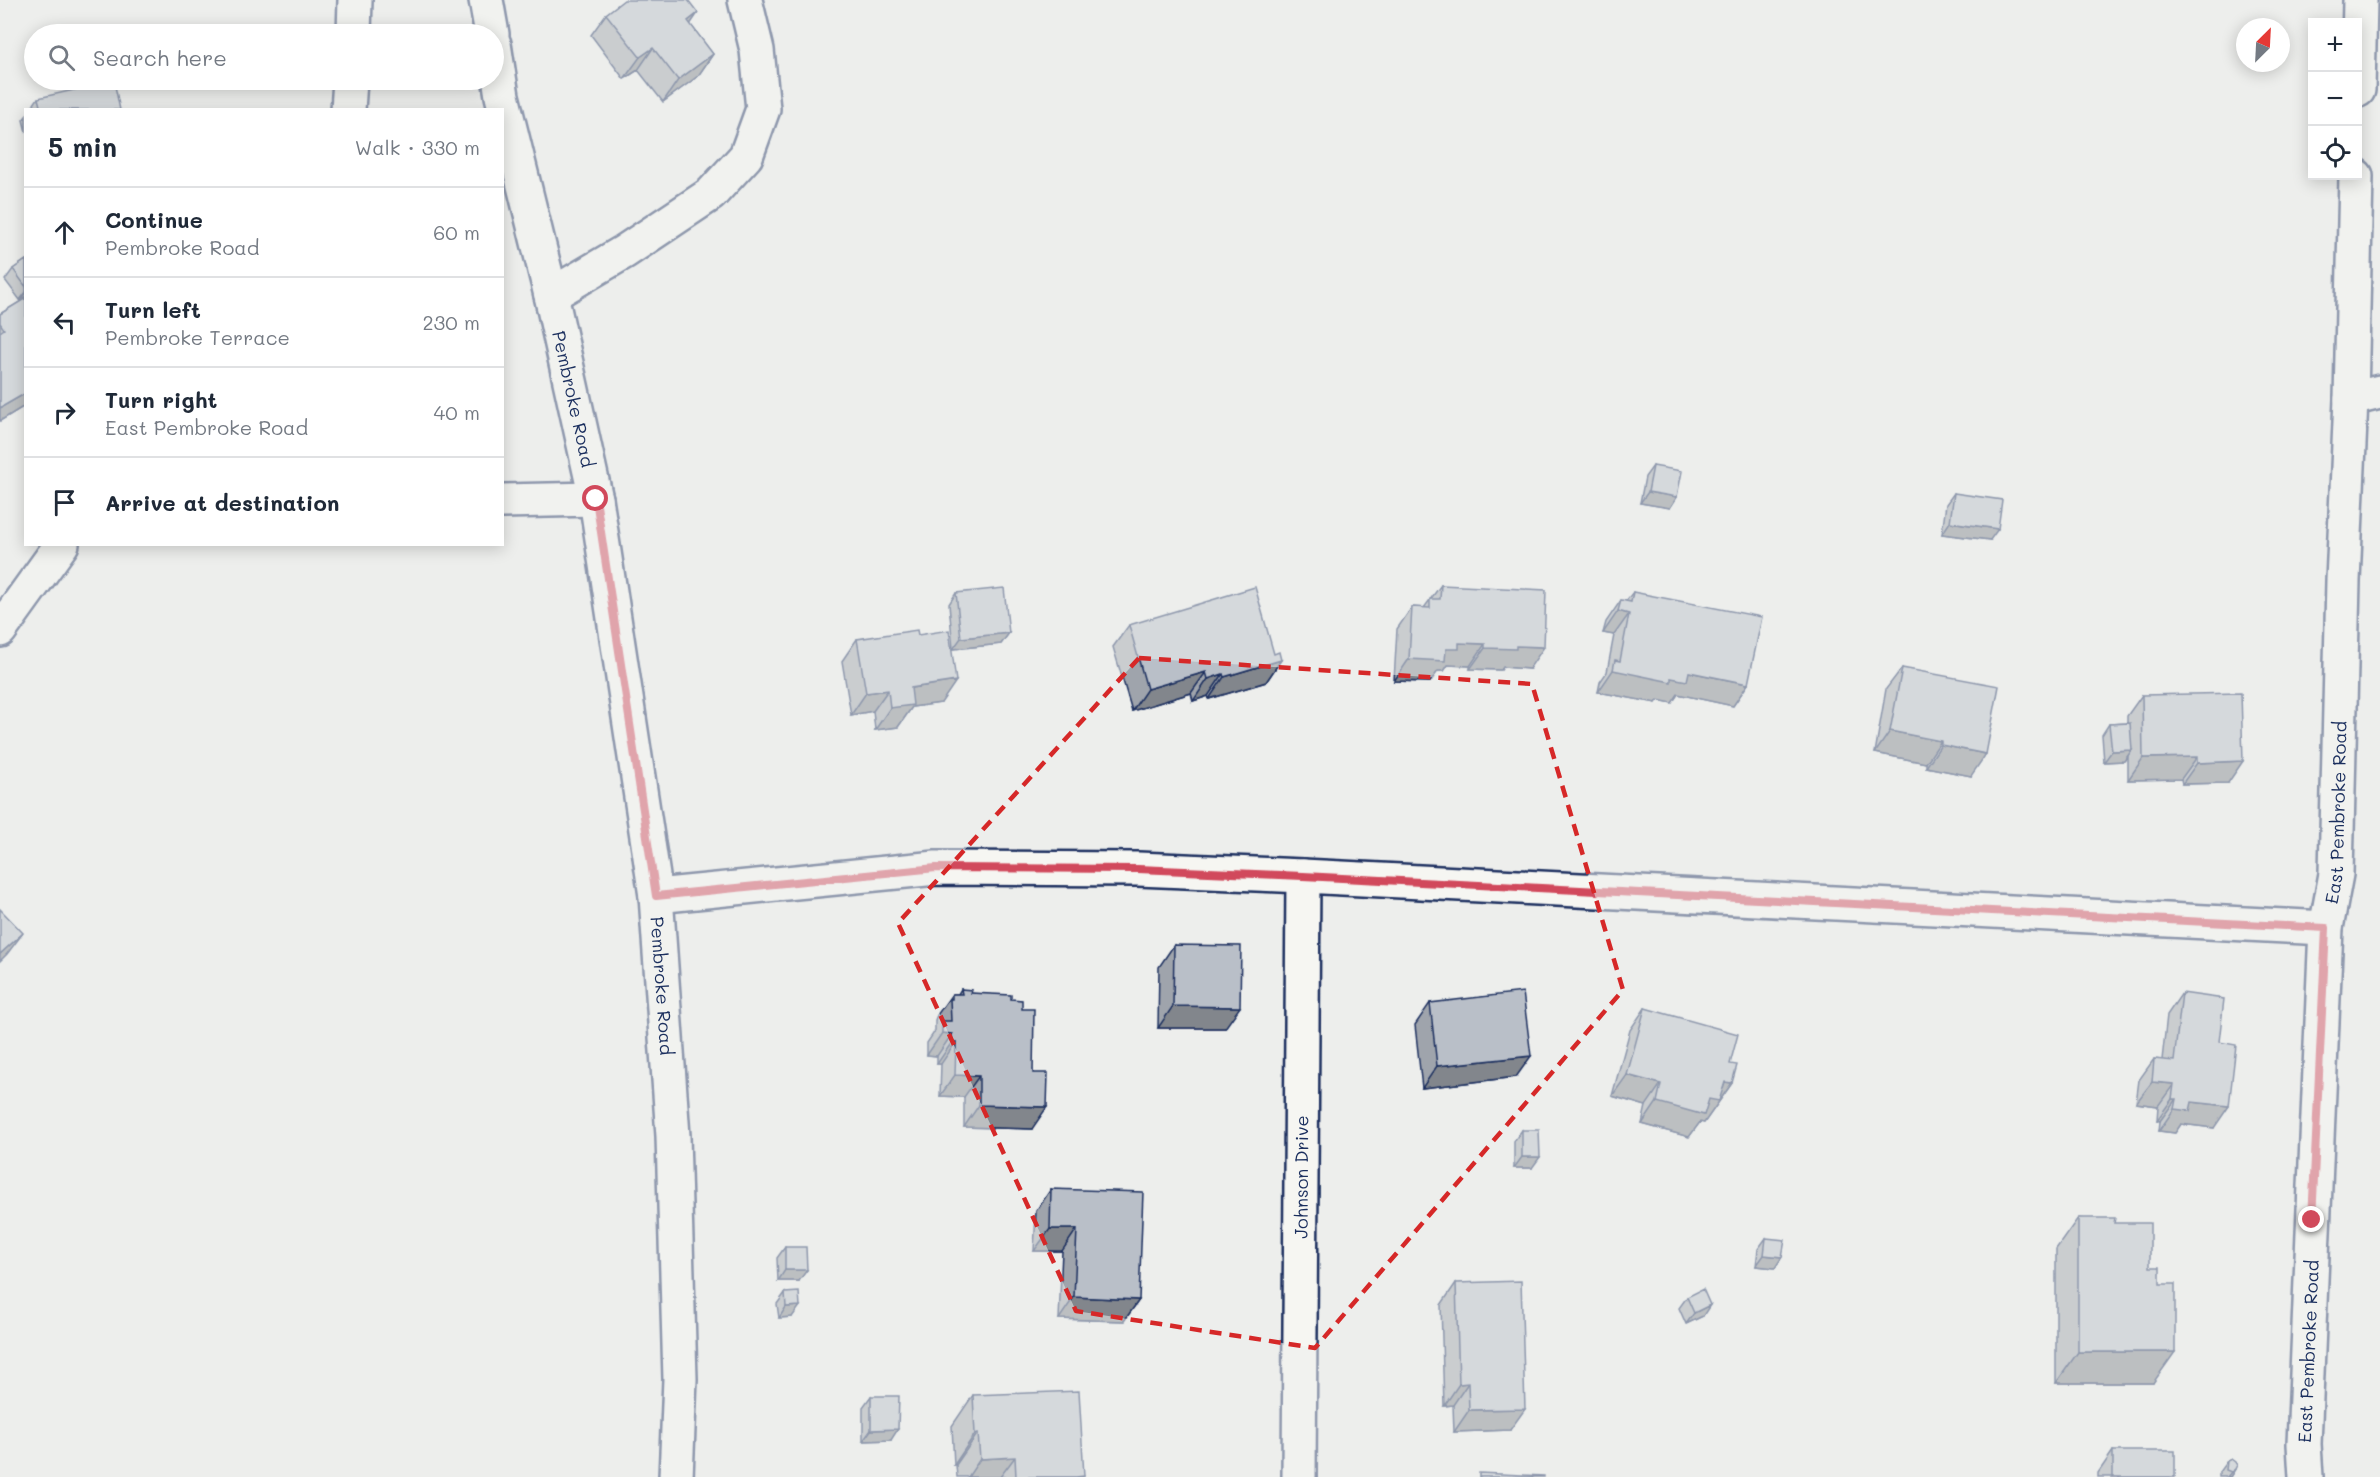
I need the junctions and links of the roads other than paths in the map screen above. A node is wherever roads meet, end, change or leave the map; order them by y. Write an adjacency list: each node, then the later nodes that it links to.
1 (355, 0): 5 (street)
2 (486, 0): 6 (street)
3 (745, 0): 12 (street)
4 (2360, 0): 7 (street)
5 (354, 24)
6 (490, 24)
7 (2358, 72)
8 (349, 90): 10 (street)
9 (501, 90): 12 (street, Pembroke Road)
10 (348, 108)
11 (2356, 180): 13 (street, East Pembroke Road)
12 (551, 295): 14 (street, Pembroke Road)
13 (2366, 396): 20 (street, East Pembroke Road)
14 (596, 499): 15 (street); 19 (street, Pembroke Road)
15 (504, 501)
16 (61, 546): 17 (street)
17 (0, 630)
18 (1303, 876): 19 (street); 20 (street); 22 (street, Johnson Drive)
19 (656, 896): 21 (street, Pembroke Road)
20 (2326, 928): 23 (street, East Pembroke Road)
21 (676, 1477)
22 (1299, 1477)
23 (2306, 1477)

